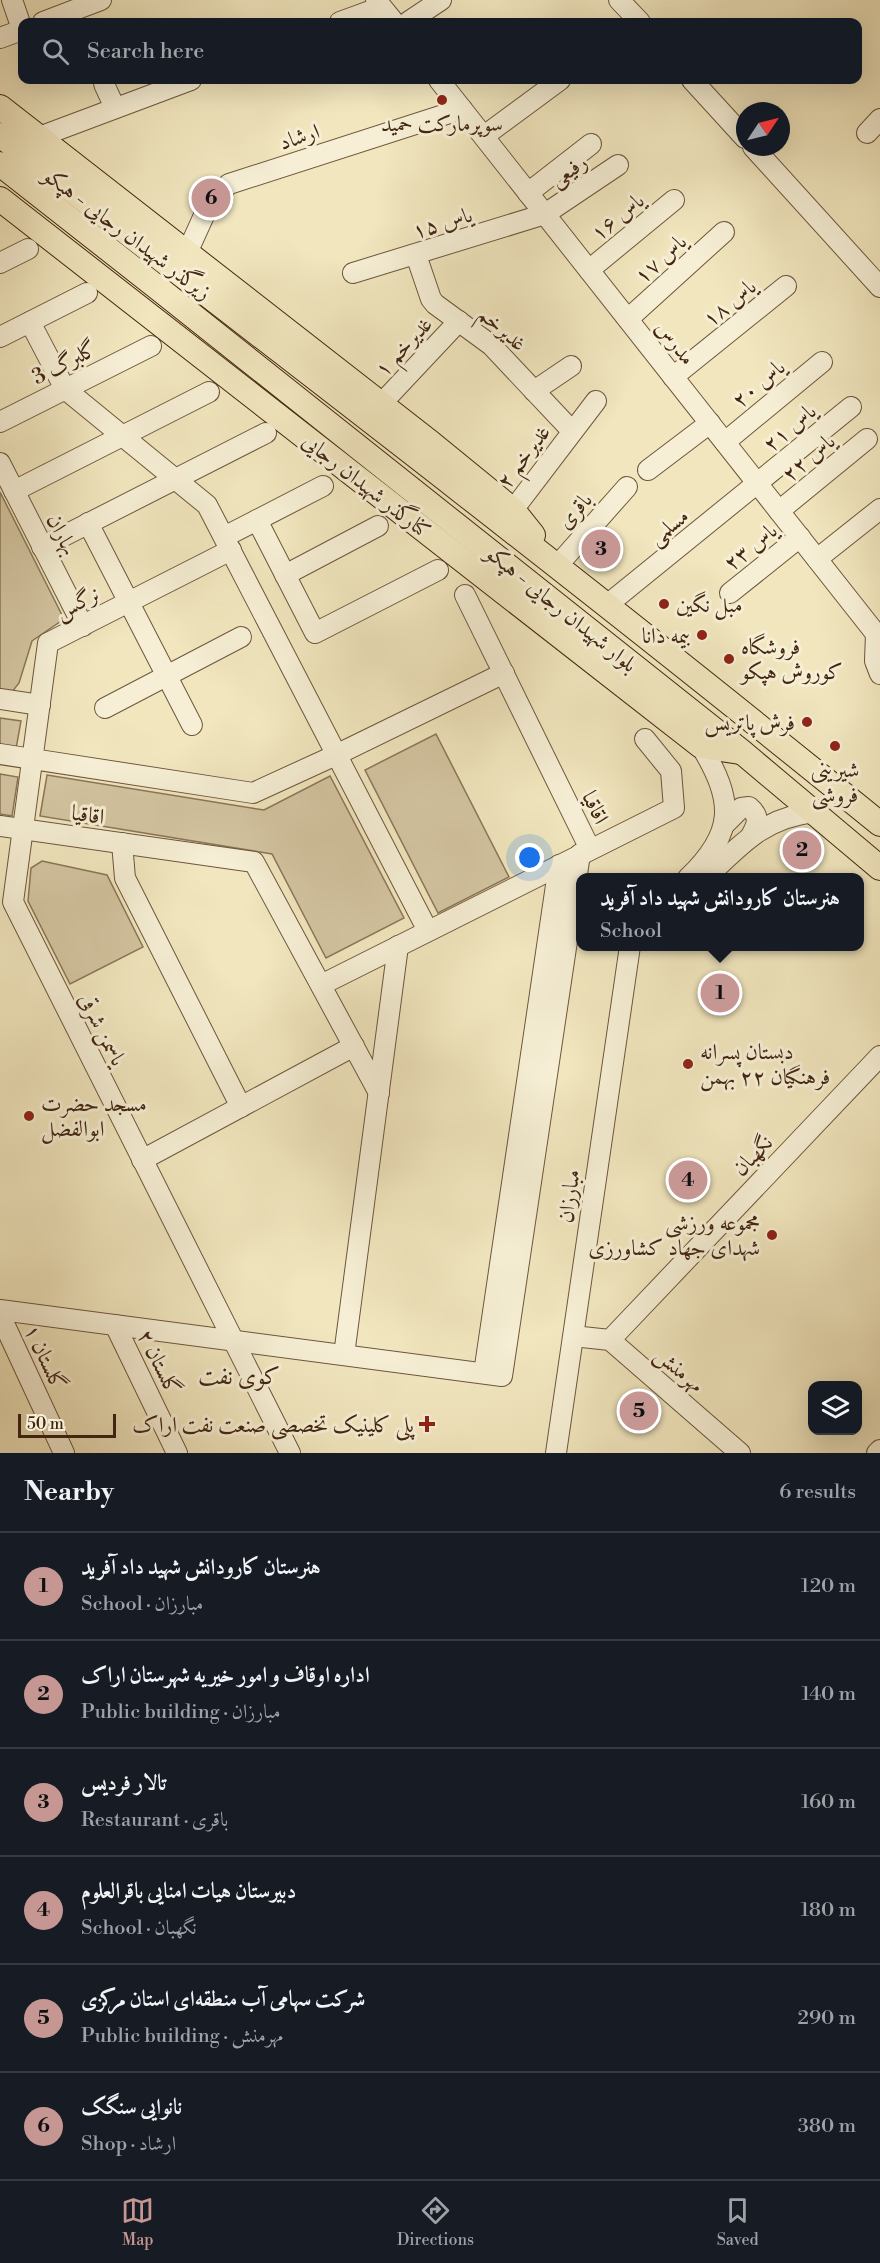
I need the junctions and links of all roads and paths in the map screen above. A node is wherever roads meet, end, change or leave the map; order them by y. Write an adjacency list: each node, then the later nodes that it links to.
1 (12, 0): 6 (street)
2 (101, 0): 7 (street)
3 (441, 0): 10 (street)
4 (620, 0): 11 (street)
5 (379, 3): 8 (street); 9 (street)
6 (18, 18)
7 (54, 18)
8 (348, 18)
9 (391, 18)
10 (414, 18)
11 (636, 18)
12 (18, 31): 13 (street)
13 (0, 38)
14 (104, 84): 20 (street)
15 (179, 84): 20 (street)
16 (442, 84): 21 (street, مدرس)
17 (555, 84): 24 (street)
18 (696, 84): 22 (street)
19 (0, 107): 25 (main road)
20 (116, 108): 25 (street)
21 (462, 109): 24 (street, مدرس); 36 (street, ارشاد)
22 (736, 128)
23 (0, 135): 47 (main road, زیرگذر شهیدان رجایی - هپکو)
24 (484, 136): 30 (street, مدرس)
25 (39, 137): 36 (main road)
26 (591, 144): 30 (street)
27 (761, 156): 42 (street)
28 (0, 164): 51 (main road, زیرگذر شهیدان رجایی - هپکو)
29 (618, 165): 33 (street, رفیعی)
30 (528, 193): 33 (street, مدرس)
31 (0, 199): 103 (main road, کنارگذر شهیدان رجایی)
32 (674, 200): 39 (street, یاس ۱۶)
33 (545, 214): 37 (street, یاس ۱۵); 39 (street, مدرس)
34 (723, 232): 44 (street, یاس ۱۷)
35 (28, 249): 38 (street)
36 (187, 253): 49 (main road)
37 (416, 255): 40 (street, یاس ۱۵); 45 (street, غدیرخم)
38 (0, 263)
39 (589, 270): 44 (street, مدرس)
40 (353, 273)
41 (786, 286): 54 (street, یاس ۱۸)
42 (880, 287)
43 (87, 293): 46 (street)
44 (628, 320): 54 (street, مدرس)
45 (459, 321): 57 (street, غدیرخم); 59 (street, غدیرخم ۱)
46 (30, 322): 48 (street); 55 (street)
47 (256, 331): 49 (main road); 85 (main road, بلوار شهیدان رجایی - هپکو)
48 (0, 337)
49 (302, 343): 59 (main road)
50 (150, 346): 55 (street, گلبرگ 3)
51 (240, 353): 104 (main road, بلوار شهیدان رجایی - هپکو)
52 (822, 362): 67 (street, یاس ۲۰)
53 (571, 366): 57 (street)
54 (673, 377): 62 (street, مدرس)
55 (65, 389): 61 (street, گلبرگ 3); 65 (street)
56 (209, 392): 65 (street)
57 (534, 392): 63 (street, غدیرخم)
58 (596, 401): 63 (street, غدیرخم ۲)
59 (381, 404): 76 (main road)
60 (851, 407): 71 (street, یاس ۲۱)
61 (0, 422)
62 (710, 423): 67 (street, مدرس); 69 (street)
63 (572, 432): 76 (street, غدیرخم ۲)
64 (266, 433): 70 (street)
65 (123, 436): 70 (street); 74 (street)
66 (867, 439): 77 (street, یاس ۲۲)
67 (724, 442): 71 (street, مدرس)
68 (0, 464): 74 (street, بهاران)
69 (648, 470)
70 (176, 479): 79 (street); 82 (street)
71 (758, 484): 77 (street, مدرس); 91 (street, مسلمی)
72 (323, 486): 78 (street, نرگس)
73 (627, 487): 85 (street, باقری)
74 (14, 491): 83 (street, بهاران)
75 (880, 509): 84 (street)
76 (513, 510): 85 (main road)
77 (779, 512): 81 (street, مدرس)
78 (257, 520): 82 (street, نرگس); 87 (street)
79 (88, 523): 83 (street); 90 (street)
80 (378, 526): 87 (street)
81 (800, 537): 84 (street, مدرس); 88 (street, یاس ۲۳)
82 (227, 544): 90 (street, نرگس); 106 (street)
83 (42, 547): 92 (street, بهاران)
84 (817, 559): 93 (street, مدرس)
85 (556, 566): 91 (main road, بلوار شهیدان رجایی - هپکو)
86 (438, 570): 87 (street)
87 (285, 575)
88 (730, 593)
89 (465, 595): 95 (street)
90 (129, 602): 92 (street, نرگس); 97 (street)
91 (607, 605): 110 (main road, بلوار شهیدان رجایی - هپکو)
92 (82, 626): 99 (street, نرگس)
93 (879, 635): 96 (street, مدرس)
94 (242, 637): 97 (street)
95 (504, 673): 106 (street, اقاقیا); 115 (street, اقاقیا)
96 (880, 674)
97 (166, 676): 100 (street); 101 (street)
98 (0, 699): 99 (street)
99 (40, 705): 107 (street, نرگس)
100 (105, 708)
101 (192, 725)
102 (645, 739): 115 (street)
103 (701, 746): 104 (main road, کنارگذر شهیدان رجایی); 109 (street)
104 (742, 752): 108 (main road, بلوار شهیدان رجایی - هپکو)
105 (0, 754): 107 (street, اقاقیا)
106 (336, 755): 107 (street, اقاقیا); 122 (street)
107 (33, 759): 112 (street, نرگس)
108 (815, 812): 113 (street); 117 (main road, بلوار شهیدان رجایی - هپکو)
109 (725, 824): 113 (street); 119 (street)
110 (880, 824)
111 (0, 826): 112 (street, اقاقیا)
112 (24, 830): 114 (street, اقاقیا); 131 (street, یاسمن شرقی)
113 (751, 836): 120 (street)
114 (122, 843): 126 (street, اقاقیا); 130 (street)
115 (585, 848): 116 (street, اقاقیا); 118 (street)
116 (559, 865): 122 (street, اقاقیا); 139 (street)
117 (880, 868)
118 (581, 873)
119 (693, 873)
120 (711, 873)
121 (576, 899): 139 (street)
122 (428, 931): 123 (street, اقاقیا)
123 (398, 946): 126 (street, اقاقیا); 129 (street)
124 (629, 951): 144 (street, مبارزان)
125 (641, 951): 135 (street, مبارزان)
126 (321, 985): 127 (street)
127 (354, 1046): 129 (street); 130 (street)
128 (880, 1056): 137 (street, نگهبان)
129 (379, 1093): 138 (street)
130 (241, 1107): 131 (street)
131 (142, 1160): 136 (street, یاسمن شرقی)
132 (0, 1310): 134 (street)
133 (0, 1315): 141 (street, گلستان ۱)
134 (115, 1324): 136 (street); 142 (street, گلستان ۲)
135 (582, 1337): 137 (street); 145 (street, مبارزان)
136 (232, 1340): 138 (street); 143 (street, یاسمن شرقی)
137 (610, 1340): 146 (street, مهرمنش)
138 (344, 1355): 139 (street)
139 (493, 1374)
140 (880, 1450): 147 (street)
141 (64, 1453)
142 (177, 1453)
143 (290, 1453)
144 (555, 1453)
145 (568, 1453)
146 (740, 1453)
147 (877, 1453)

